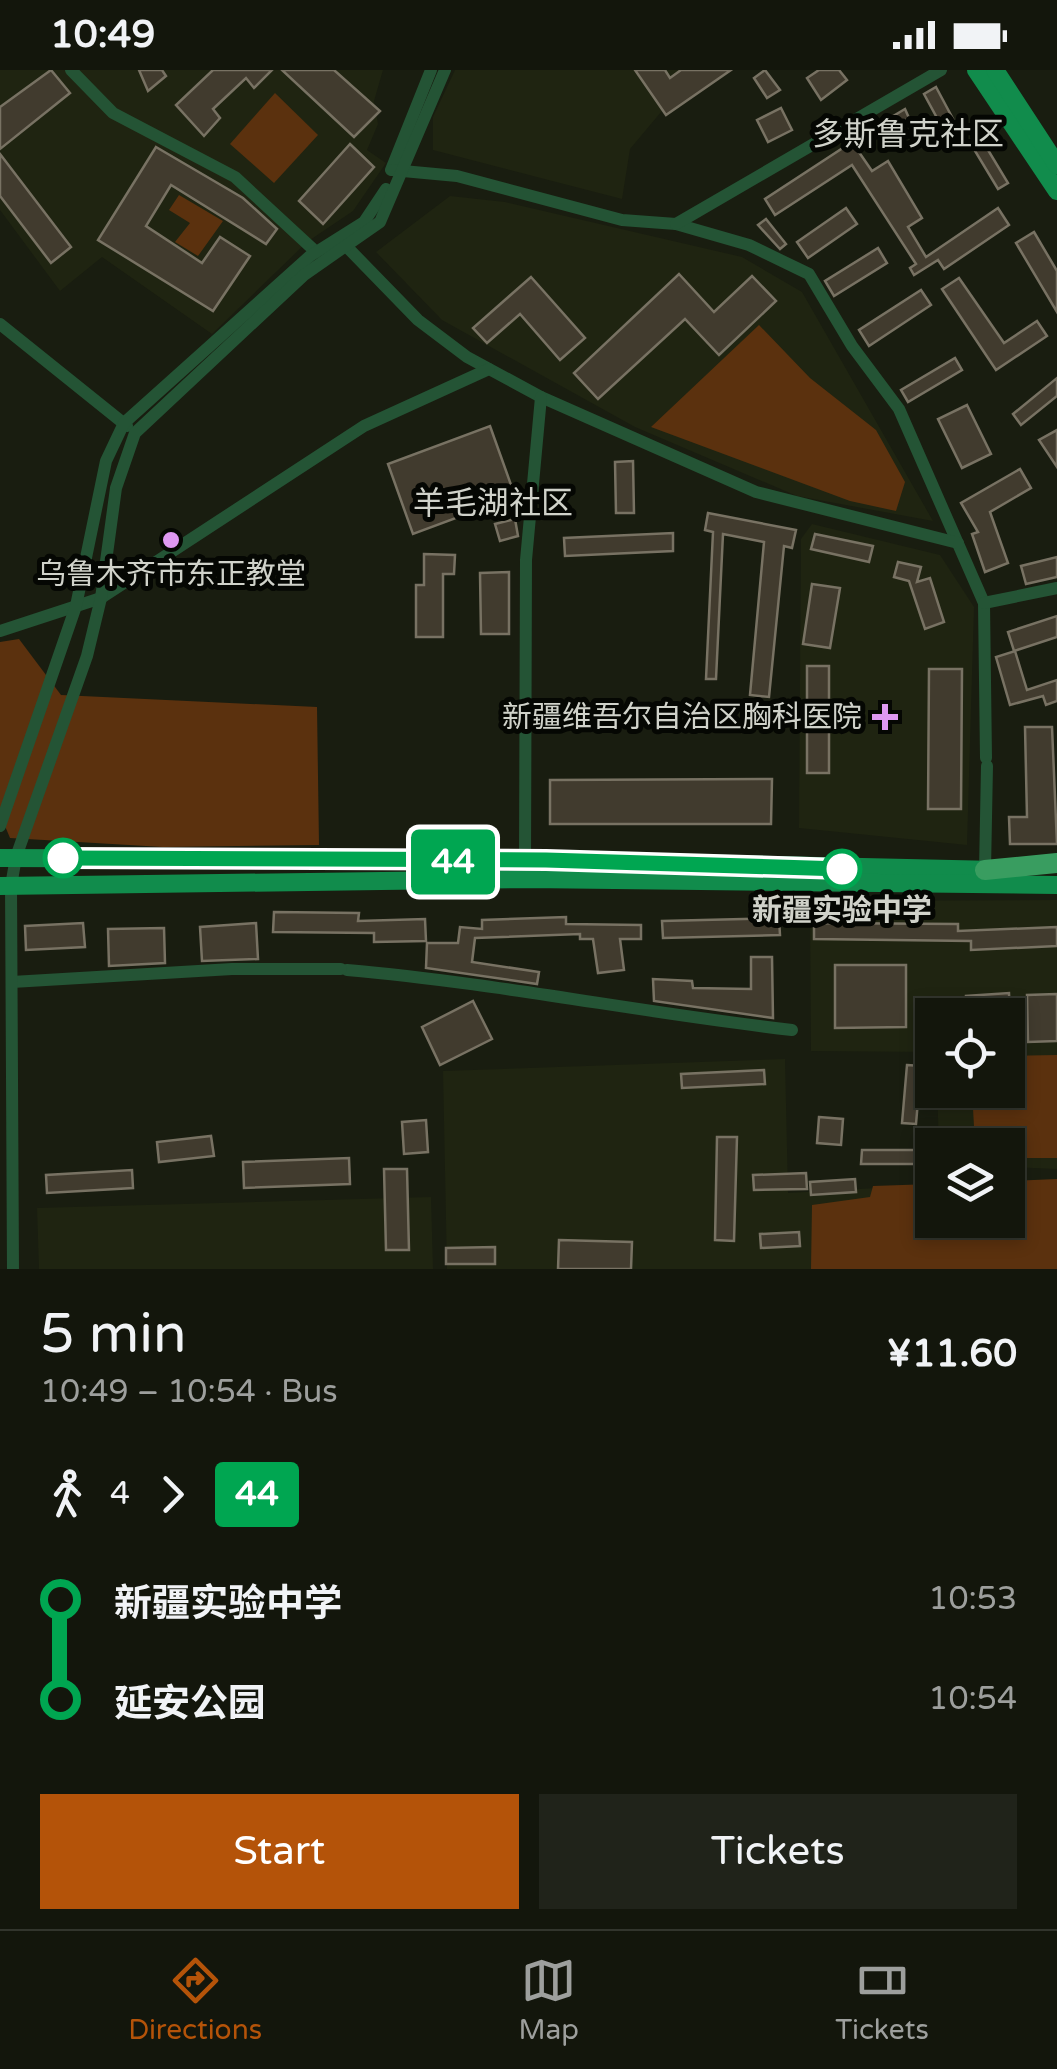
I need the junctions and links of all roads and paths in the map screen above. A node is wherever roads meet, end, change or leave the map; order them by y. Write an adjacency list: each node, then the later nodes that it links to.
1 (71, 70): 12 (street)
2 (431, 70): 8 (street)
3 (445, 70): 8 (street)
4 (941, 70): 10 (street)
5 (976, 70): 9 (main road)
6 (995, 70): 7 (main road)
7 (1057, 165)
8 (395, 170): 10 (street); 11 (street); 12 (street)
9 (1057, 192)
10 (676, 224): 17 (street)
11 (346, 246): 14 (street); 16 (street)
12 (316, 252): 16 (street)
13 (0, 324): 16 (street)
14 (488, 369): 15 (street); 19 (street)
15 (541, 397): 17 (street); 25 (street)
16 (129, 428): 19 (street); 21 (street)
17 (958, 543): 20 (street)
18 (1057, 588): 20 (street)
19 (101, 598): 21 (street); 24 (street)
20 (984, 603): 27 (street)
21 (76, 606): 22 (street); 23 (street)
22 (0, 630)
23 (0, 826)
24 (8, 857): 25 (main road); 30 (street)
25 (525, 863): 27 (main road)
26 (1057, 863): 27 (highway)
27 (986, 870): 28 (main road)
28 (1057, 872)
29 (1057, 885): 30 (main road)
30 (6, 886): 31 (street)
31 (12, 982): 32 (street); 33 (street)
32 (792, 1030)
33 (13, 1269)

